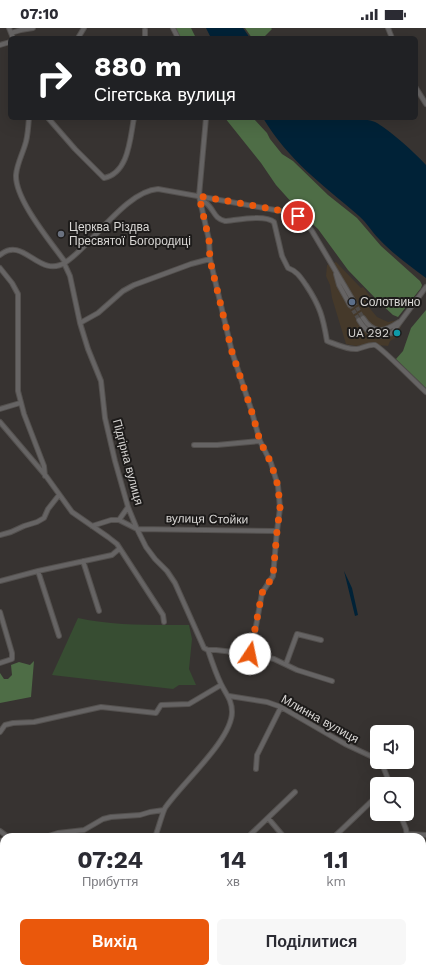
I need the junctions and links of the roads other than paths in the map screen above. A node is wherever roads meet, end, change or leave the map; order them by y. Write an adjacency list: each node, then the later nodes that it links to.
1 (9, 28): 5 (street)
2 (33, 28): 3 (street)
3 (22, 29): 5 (street)
4 (145, 30): 7 (street)
5 (11, 33): 6 (street)
6 (12, 36)
7 (145, 36)
8 (418, 91): 9 (street)
9 (426, 104)
10 (30, 120): 17 (street, Підгірна вулиця)
11 (50, 120): 12 (street)
12 (134, 120)
13 (206, 120): 14 (street)
14 (200, 198): 16 (street); 17 (street); 20 (street); 23 (street)
15 (0, 255): 17 (street)
16 (210, 260): 22 (street); 27 (street)
17 (65, 263): 22 (street, Підгірна вулиця)
18 (0, 268): 24 (street)
19 (426, 287): 21 (street)
20 (352, 303)
21 (361, 319)
22 (80, 323): 31 (street, Підгірна вулиця)
23 (426, 392)
24 (20, 403): 25 (street); 29 (street)
25 (0, 409)
26 (0, 422): 29 (street)
27 (260, 441): 28 (street); 35 (street)
28 (194, 445)
29 (46, 476): 30 (street)
30 (59, 495): 33 (street); 36 (street)
31 (128, 507): 32 (street); 34 (street, Підгірна вулиця)
32 (119, 520): 33 (street); 34 (street)
33 (92, 526): 37 (street)
34 (137, 529): 35 (street, вулиця Стойки); 46 (street, Підгірна вулиця)
35 (277, 531): 47 (street)
36 (0, 535)
37 (119, 549): 38 (street); 43 (street)
38 (83, 561): 39 (street); 41 (street)
39 (38, 571): 40 (street); 44 (street)
40 (0, 581)
41 (99, 611)
42 (0, 612): 48 (street)
43 (164, 622)
44 (59, 636)
45 (320, 640): 49 (street)
46 (208, 650): 47 (street); 51 (street, Підгірна вулиця)
47 (250, 654): 49 (street)
48 (0, 663)
49 (286, 664): 50 (street)
50 (332, 681)
51 (221, 684): 52 (street, Підгірна вулиця); 54 (street)
52 (229, 696): 53 (street, Млинна вулиця); 59 (street)
53 (281, 708): 55 (street, Млинна вулиця); 56 (street)
54 (0, 732)
55 (370, 756)
56 (256, 769)
57 (295, 792): 60 (street)
58 (370, 803): 66 (street)
59 (164, 810): 62 (street); 63 (street)
60 (268, 818): 64 (street); 65 (street)
61 (402, 821): 67 (street)
62 (69, 833)
63 (156, 833)
64 (252, 833)
65 (281, 833)
66 (338, 833)
67 (406, 833)

